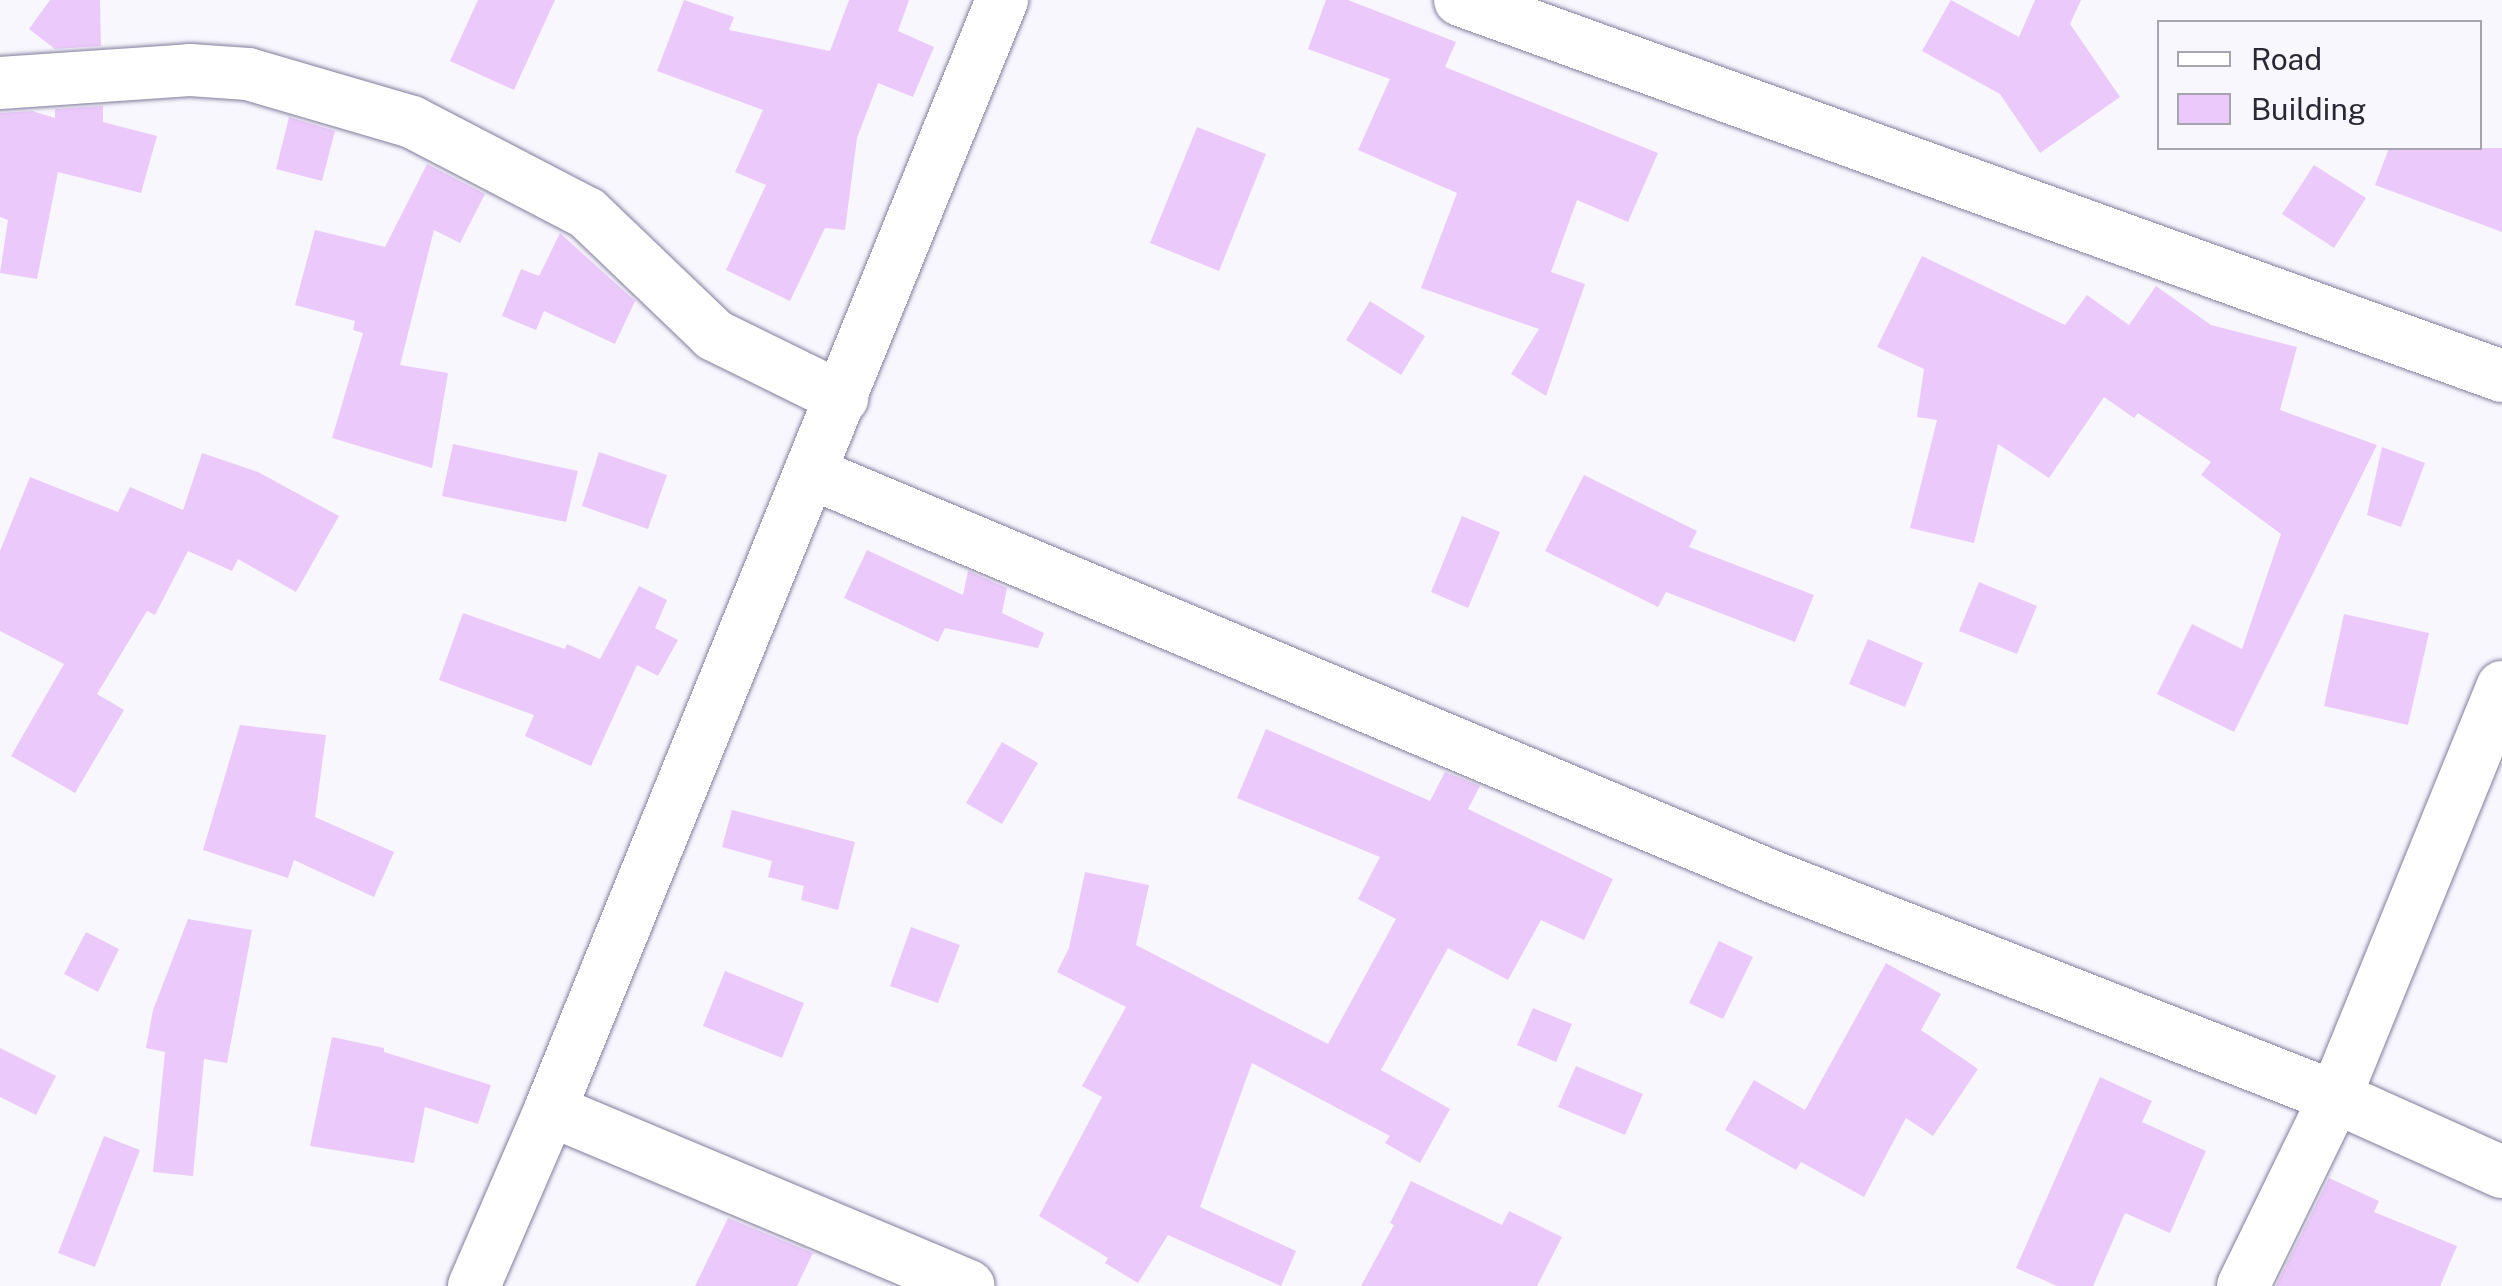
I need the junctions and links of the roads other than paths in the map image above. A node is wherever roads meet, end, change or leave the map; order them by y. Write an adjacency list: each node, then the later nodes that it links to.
1 (1002, 0): 5 (street)
2 (1460, 0): 4 (street)
3 (0, 82): 5 (street)
4 (2502, 376)
5 (842, 398): 6 (street)
6 (811, 473): 8 (street); 9 (street)
7 (2502, 687): 8 (street)
8 (2335, 1098): 10 (street); 13 (street)
9 (550, 1110): 11 (street); 12 (street)
10 (2502, 1172)
11 (474, 1286)
12 (968, 1286)
13 (2243, 1286)

